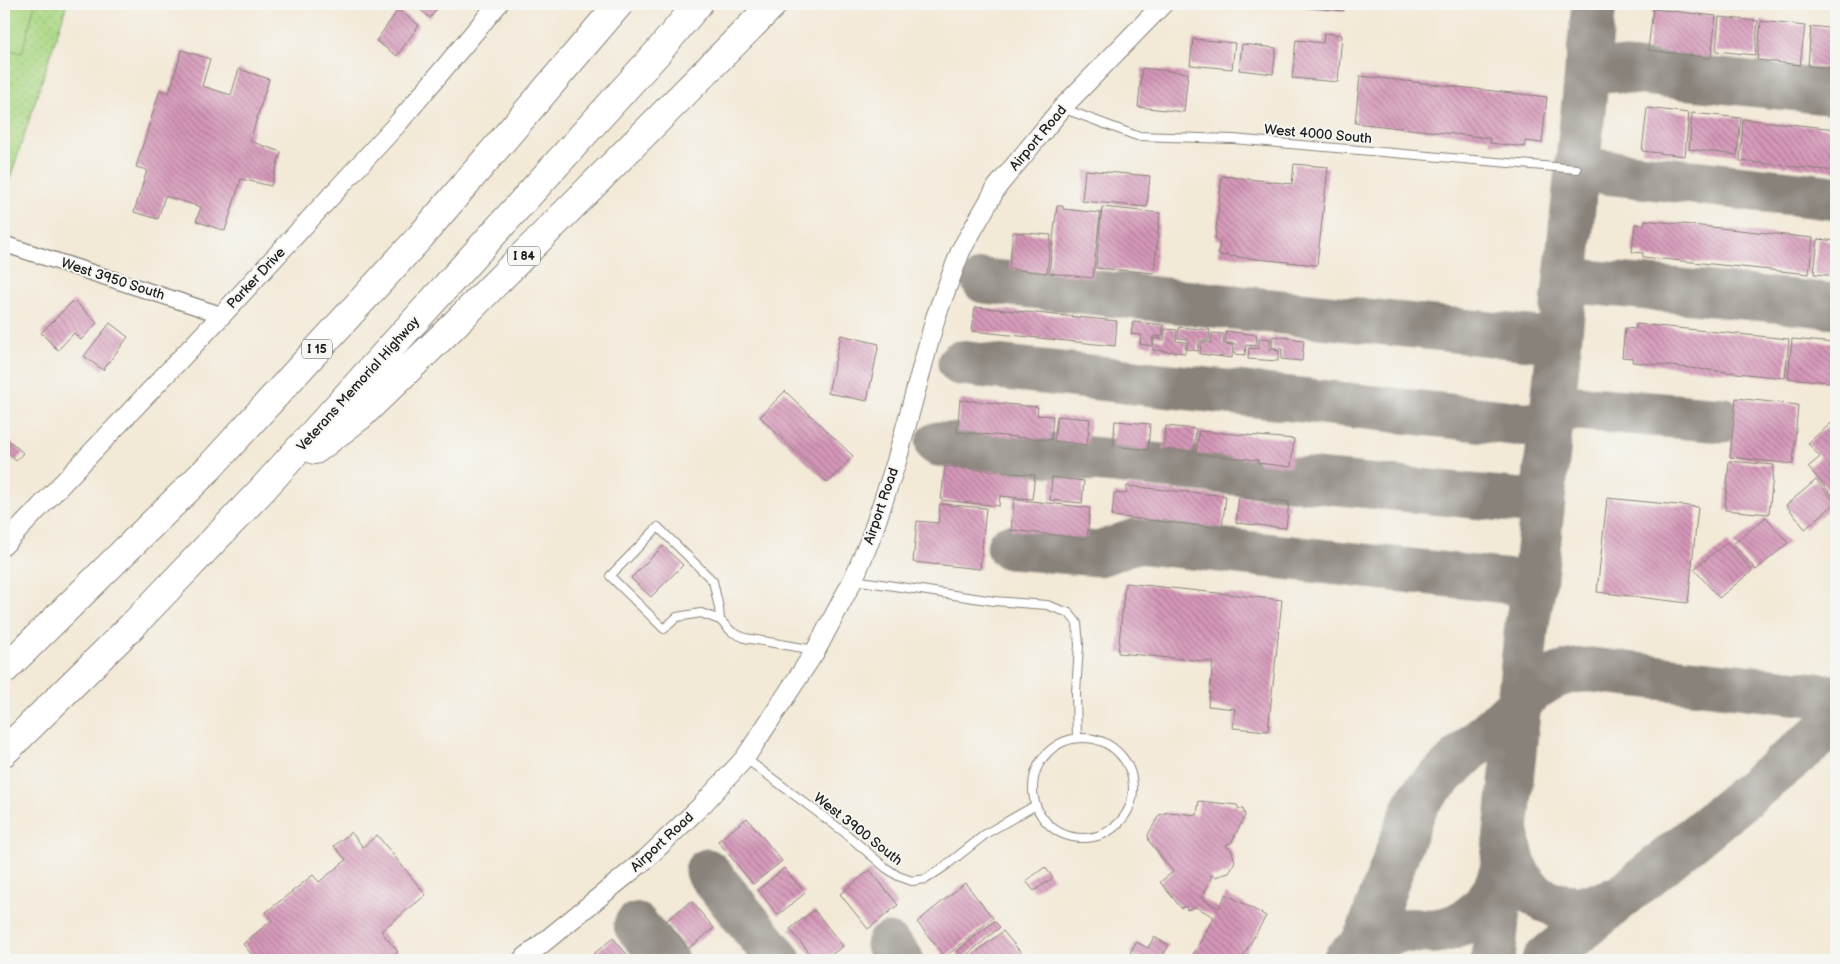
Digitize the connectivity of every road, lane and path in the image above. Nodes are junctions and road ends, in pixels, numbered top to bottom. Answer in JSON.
{"nodes":[{"id":1,"x":498,"y":4,"type":"edge"},
{"id":2,"x":619,"y":4,"type":"edge"},
{"id":3,"x":698,"y":4,"type":"edge"},
{"id":4,"x":773,"y":4,"type":"edge"},
{"id":5,"x":1163,"y":4,"type":"edge"},
{"id":6,"x":1062,"y":108,"type":"junction"},
{"id":7,"x":1577,"y":169,"type":"dead end"},
{"id":8,"x":4,"y":244,"type":"edge"},
{"id":9,"x":222,"y":315,"type":"junction"},
{"id":10,"x":260,"y":492,"type":"junction"},
{"id":11,"x":4,"y":545,"type":"edge"},
{"id":12,"x":853,"y":580,"type":"junction"},
{"id":13,"x":720,"y":620,"type":"junction"},
{"id":14,"x":816,"y":650,"type":"junction"},
{"id":15,"x":4,"y":670,"type":"edge"},
{"id":16,"x":1077,"y":738,"type":"junction"},
{"id":17,"x":4,"y":752,"type":"edge"},
{"id":18,"x":745,"y":758,"type":"junction"},
{"id":19,"x":1036,"y":805,"type":"junction"},
{"id":20,"x":522,"y":960,"type":"edge"}],
"edges":[{"from":1,"to":9,"type":"street","name":"Parker Drive"},
{"from":2,"to":15,"type":"highway","number":"I 15"},
{"from":3,"to":10,"type":"highway","name":"Veterans Memorial Highway"},
{"from":4,"to":10,"type":"highway","number":"I 84"},
{"from":5,"to":6,"type":"street","name":"Airport Road"},
{"from":6,"to":7,"type":"lane","name":"West 4000 South"},
{"from":6,"to":12,"type":"street","name":"Airport Road"},
{"from":8,"to":9,"type":"street","name":"West 3950 South"},
{"from":9,"to":11,"type":"street","name":"Parker Drive"},
{"from":10,"to":17,"type":"highway","name":"Veterans Memorial Highway"},
{"from":12,"to":14,"type":"street","name":"Airport Road"},
{"from":12,"to":16,"type":"lane"},
{"from":13,"to":13,"type":"lane"},
{"from":13,"to":14,"type":"lane"},
{"from":14,"to":18,"type":"street","name":"Airport Road"},
{"from":16,"to":19,"type":"lane"},
{"from":16,"to":19,"type":"lane"},
{"from":18,"to":19,"type":"lane","name":"West 3900 South"},
{"from":18,"to":20,"type":"street","name":"Airport Road"}]}
